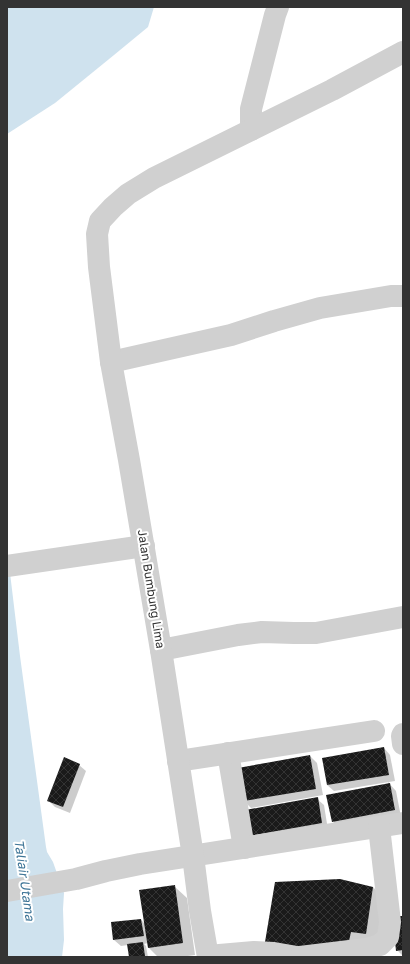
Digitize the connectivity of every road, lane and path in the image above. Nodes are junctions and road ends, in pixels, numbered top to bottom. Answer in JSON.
{"nodes":[{"id":1,"x":278,"y":7,"type":"edge"},
{"id":2,"x":403,"y":52,"type":"edge"},
{"id":3,"x":251,"y":130,"type":"junction"},
{"id":4,"x":403,"y":296,"type":"edge"},
{"id":5,"x":111,"y":362,"type":"junction"},
{"id":6,"x":144,"y":546,"type":"junction"},
{"id":7,"x":12,"y":566,"type":"edge"},
{"id":8,"x":403,"y":617,"type":"edge"},
{"id":9,"x":161,"y":650,"type":"junction"},
{"id":10,"x":374,"y":731,"type":"dead end"},
{"id":11,"x":403,"y":734,"type":"edge"},
{"id":12,"x":403,"y":744,"type":"edge"},
{"id":13,"x":228,"y":753,"type":"junction"},
{"id":14,"x":178,"y":761,"type":"junction"},
{"id":15,"x":403,"y":823,"type":"edge"},
{"id":16,"x":379,"y":827,"type":"junction"},
{"id":17,"x":244,"y":848,"type":"junction"},
{"id":18,"x":193,"y":856,"type":"junction"},
{"id":19,"x":7,"y":891,"type":"edge"},
{"id":20,"x":208,"y":957,"type":"edge"},
{"id":21,"x":298,"y":957,"type":"edge"}],
"edges":[{"from":1,"to":3,"type":"street"},
{"from":2,"to":3,"type":"street"},
{"from":3,"to":5,"type":"street","name":"Jalan Bumbung Lima"},
{"from":4,"to":5,"type":"street"},
{"from":5,"to":6,"type":"street","name":"Jalan Bumbung Lima"},
{"from":6,"to":7,"type":"street"},
{"from":6,"to":9,"type":"street","name":"Jalan Bumbung Lima"},
{"from":8,"to":9,"type":"street"},
{"from":9,"to":14,"type":"street","name":"Jalan Bumbung Lima"},
{"from":10,"to":13,"type":"street"},
{"from":11,"to":12,"type":"street"},
{"from":13,"to":14,"type":"street"},
{"from":13,"to":17,"type":"street"},
{"from":14,"to":18,"type":"street","name":"Jalan Bumbung Lima"},
{"from":15,"to":16,"type":"street"},
{"from":16,"to":17,"type":"street"},
{"from":16,"to":21,"type":"street"},
{"from":17,"to":18,"type":"street"},
{"from":18,"to":19,"type":"street"},
{"from":18,"to":20,"type":"street","name":"Jalan Bumbung Lima"},
{"from":20,"to":21,"type":"street"}]}
